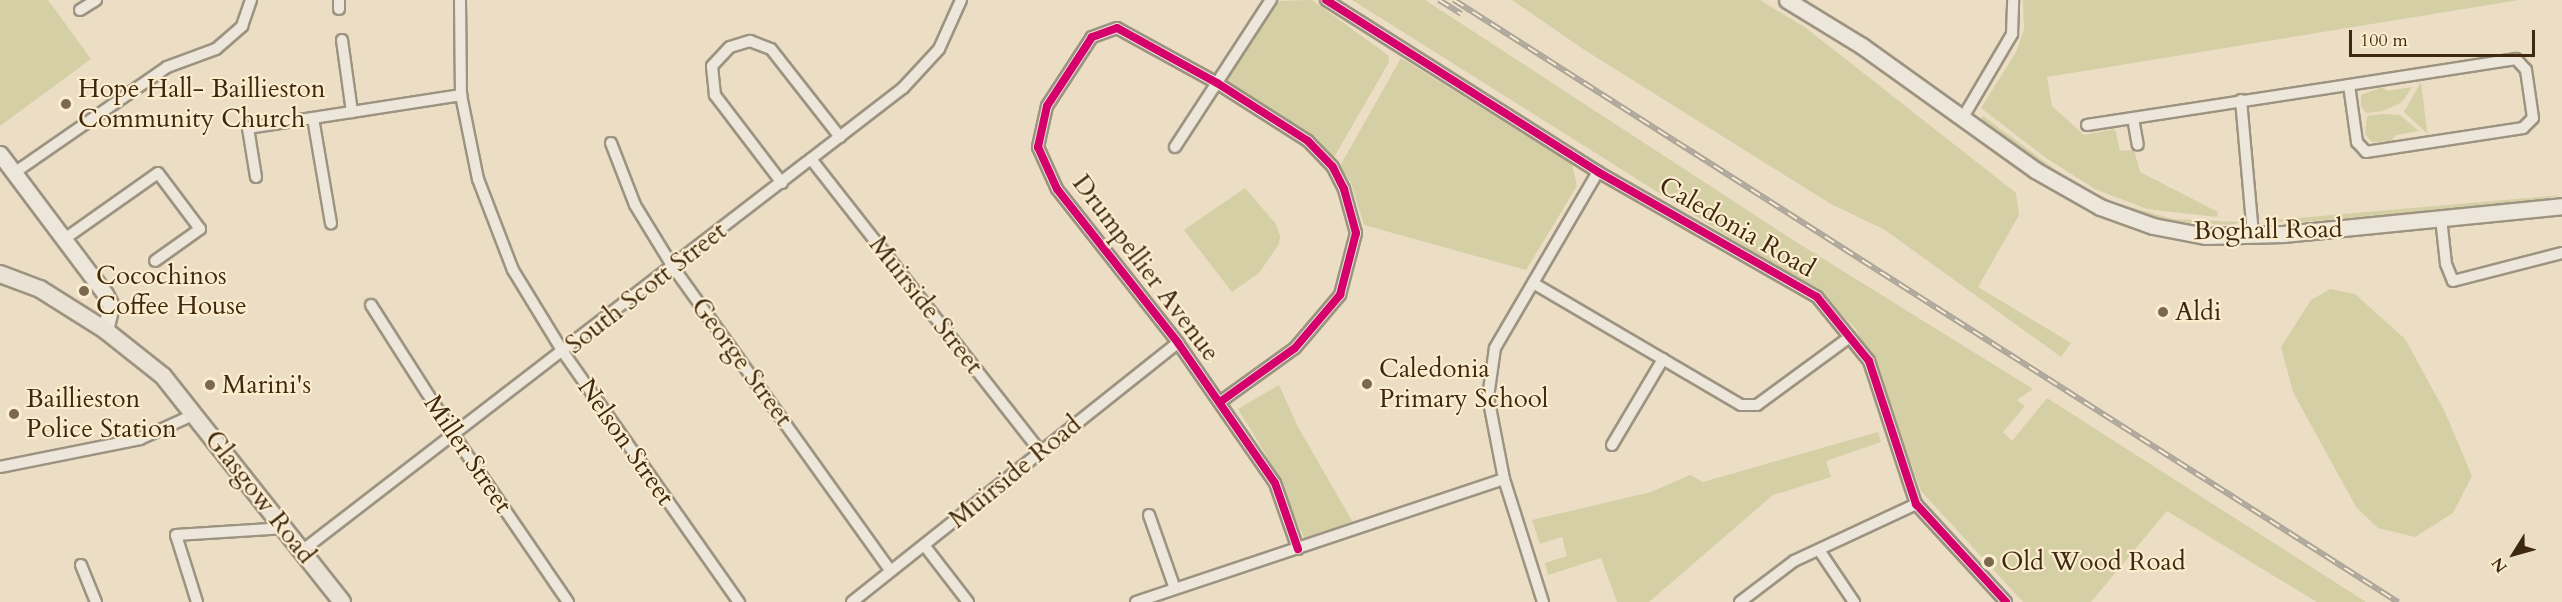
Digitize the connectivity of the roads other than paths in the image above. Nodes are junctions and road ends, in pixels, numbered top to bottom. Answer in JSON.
{"nodes":[{"id":1,"x":96,"y":0,"type":"edge"},
{"id":2,"x":250,"y":0,"type":"edge"},
{"id":3,"x":460,"y":0,"type":"edge"},
{"id":4,"x":961,"y":0,"type":"edge"},
{"id":5,"x":1270,"y":0,"type":"edge"},
{"id":6,"x":1326,"y":0,"type":"edge"},
{"id":7,"x":1787,"y":0,"type":"edge"},
{"id":8,"x":2013,"y":0,"type":"edge"},
{"id":9,"x":80,"y":10,"type":"dead end"},
{"id":10,"x":342,"y":39,"type":"dead end"},
{"id":11,"x":1217,"y":83,"type":"junction"},
{"id":12,"x":2349,"y":85,"type":"junction"},
{"id":13,"x":461,"y":95,"type":"junction"},
{"id":14,"x":2241,"y":100,"type":"junction"},
{"id":15,"x":352,"y":112,"type":"junction"},
{"id":16,"x":313,"y":118,"type":"junction"},
{"id":17,"x":2133,"y":118,"type":"junction"},
{"id":18,"x":1962,"y":119,"type":"junction"},
{"id":19,"x":2087,"y":125,"type":"dead end"},
{"id":20,"x":840,"y":137,"type":"junction"},
{"id":21,"x":611,"y":143,"type":"dead end"},
{"id":22,"x":2138,"y":145,"type":"dead end"},
{"id":23,"x":1175,"y":147,"type":"dead end"},
{"id":24,"x":0,"y":154,"type":"edge"},
{"id":25,"x":811,"y":159,"type":"junction"},
{"id":26,"x":14,"y":172,"type":"junction"},
{"id":27,"x":1598,"y":172,"type":"junction"},
{"id":28,"x":256,"y":177,"type":"dead end"},
{"id":29,"x":782,"y":183,"type":"junction"},
{"id":30,"x":2562,"y":206,"type":"edge"},
{"id":31,"x":2441,"y":218,"type":"junction"},
{"id":32,"x":331,"y":223,"type":"dead end"},
{"id":33,"x":2253,"y":235,"type":"junction"},
{"id":34,"x":63,"y":240,"type":"junction"},
{"id":35,"x":2562,"y":253,"type":"edge"},
{"id":36,"x":155,"y":261,"type":"dead end"},
{"id":37,"x":673,"y":267,"type":"junction"},
{"id":38,"x":0,"y":274,"type":"edge"},
{"id":39,"x":1533,"y":283,"type":"junction"},
{"id":40,"x":371,"y":305,"type":"dead end"},
{"id":41,"x":105,"y":330,"type":"junction"},
{"id":42,"x":1850,"y":337,"type":"junction"},
{"id":43,"x":1178,"y":343,"type":"junction"},
{"id":44,"x":563,"y":352,"type":"junction"},
{"id":45,"x":1663,"y":359,"type":"junction"},
{"id":46,"x":1220,"y":402,"type":"junction"},
{"id":47,"x":195,"y":414,"type":"junction"},
{"id":48,"x":455,"y":437,"type":"junction"},
{"id":49,"x":1612,"y":445,"type":"dead end"},
{"id":50,"x":1041,"y":452,"type":"junction"},
{"id":51,"x":0,"y":467,"type":"edge"},
{"id":52,"x":1504,"y":479,"type":"junction"},
{"id":53,"x":1916,"y":504,"type":"junction"},
{"id":54,"x":1149,"y":515,"type":"dead end"},
{"id":55,"x":286,"y":528,"type":"junction"},
{"id":56,"x":924,"y":545,"type":"junction"},
{"id":57,"x":1298,"y":549,"type":"junction"},
{"id":58,"x":303,"y":550,"type":"junction"},
{"id":59,"x":1819,"y":550,"type":"junction"},
{"id":60,"x":81,"y":565,"type":"dead end"},
{"id":61,"x":891,"y":571,"type":"junction"},
{"id":62,"x":1174,"y":589,"type":"junction"},
{"id":63,"x":1541,"y":599,"type":"edge"},
{"id":64,"x":96,"y":602,"type":"edge"},
{"id":65,"x":197,"y":602,"type":"edge"},
{"id":66,"x":342,"y":602,"type":"edge"},
{"id":67,"x":568,"y":602,"type":"edge"},
{"id":68,"x":739,"y":602,"type":"edge"},
{"id":69,"x":852,"y":602,"type":"edge"},
{"id":70,"x":968,"y":602,"type":"edge"},
{"id":71,"x":1136,"y":602,"type":"edge"},
{"id":72,"x":1740,"y":602,"type":"edge"},
{"id":73,"x":1854,"y":602,"type":"edge"},
{"id":74,"x":2006,"y":602,"type":"edge"}],
"edges":[{"from":1,"to":9,"type":"street"},
{"from":2,"to":26,"type":"street"},
{"from":3,"to":13,"type":"street","name":"Nelson Street"},
{"from":4,"to":20,"type":"street","name":"South Scott Street"},
{"from":5,"to":11,"type":"street"},
{"from":6,"to":27,"type":"street","name":"Caledonia Road"},
{"from":7,"to":18,"type":"street","name":"Boghall Road"},
{"from":8,"to":18,"type":"street"},
{"from":10,"to":15,"type":"street"},
{"from":11,"to":23,"type":"street"},
{"from":11,"to":43,"type":"street","name":"Drumpellier Avenue"},
{"from":11,"to":46,"type":"street","name":"Drumpellier Avenue"},
{"from":12,"to":12,"type":"street"},
{"from":12,"to":14,"type":"street"},
{"from":13,"to":15,"type":"street"},
{"from":13,"to":44,"type":"street","name":"Nelson Street"},
{"from":14,"to":17,"type":"street"},
{"from":14,"to":33,"type":"street"},
{"from":15,"to":16,"type":"street"},
{"from":16,"to":28,"type":"street"},
{"from":16,"to":32,"type":"street"},
{"from":17,"to":19,"type":"street"},
{"from":17,"to":22,"type":"street"},
{"from":18,"to":33,"type":"street","name":"Boghall Road"},
{"from":20,"to":25,"type":"street","name":"South Scott Street"},
{"from":20,"to":29,"type":"street"},
{"from":21,"to":37,"type":"street","name":"George Street"},
{"from":24,"to":26,"type":"street"},
{"from":25,"to":29,"type":"street","name":"South Scott Street"},
{"from":25,"to":50,"type":"street","name":"Muirside Street"},
{"from":26,"to":34,"type":"street"},
{"from":27,"to":39,"type":"street"},
{"from":27,"to":42,"type":"street","name":"Caledonia Road"},
{"from":29,"to":37,"type":"street","name":"South Scott Street"},
{"from":30,"to":31,"type":"street","name":"Boghall Road"},
{"from":31,"to":33,"type":"street","name":"Boghall Road"},
{"from":31,"to":35,"type":"street"},
{"from":34,"to":36,"type":"street"},
{"from":34,"to":41,"type":"street"},
{"from":37,"to":44,"type":"street","name":"South Scott Street"},
{"from":37,"to":61,"type":"street","name":"George Street"},
{"from":38,"to":41,"type":"main road","name":"Glasgow Road"},
{"from":39,"to":45,"type":"street"},
{"from":39,"to":52,"type":"street"},
{"from":40,"to":48,"type":"street","name":"Miller Street"},
{"from":41,"to":47,"type":"main road","name":"Glasgow Road"},
{"from":42,"to":45,"type":"street"},
{"from":42,"to":53,"type":"street","name":"Caledonia Road"},
{"from":43,"to":46,"type":"street","name":"Drumpellier Avenue"},
{"from":43,"to":50,"type":"street","name":"Muirside Road"},
{"from":44,"to":48,"type":"street","name":"South Scott Street"},
{"from":44,"to":68,"type":"street","name":"Nelson Street"},
{"from":45,"to":49,"type":"street"},
{"from":46,"to":57,"type":"street","name":"Drumpellier Avenue"},
{"from":47,"to":51,"type":"street"},
{"from":47,"to":55,"type":"main road","name":"Glasgow Road"},
{"from":48,"to":58,"type":"street","name":"South Scott Street"},
{"from":48,"to":67,"type":"street","name":"Miller Street"},
{"from":50,"to":56,"type":"street","name":"Muirside Road"},
{"from":52,"to":57,"type":"street"},
{"from":52,"to":63,"type":"street"},
{"from":53,"to":59,"type":"street"},
{"from":53,"to":74,"type":"street","name":"Caledonia Road"},
{"from":54,"to":62,"type":"street"},
{"from":55,"to":58,"type":"main road","name":"Glasgow Road"},
{"from":55,"to":65,"type":"street"},
{"from":56,"to":61,"type":"street","name":"Muirside Road"},
{"from":56,"to":70,"type":"street"},
{"from":57,"to":62,"type":"street"},
{"from":58,"to":66,"type":"main road","name":"Glasgow Road"},
{"from":59,"to":72,"type":"street"},
{"from":59,"to":73,"type":"street"},
{"from":60,"to":64,"type":"street"},
{"from":61,"to":69,"type":"street","name":"Muirside Road"},
{"from":62,"to":71,"type":"street"}]}
